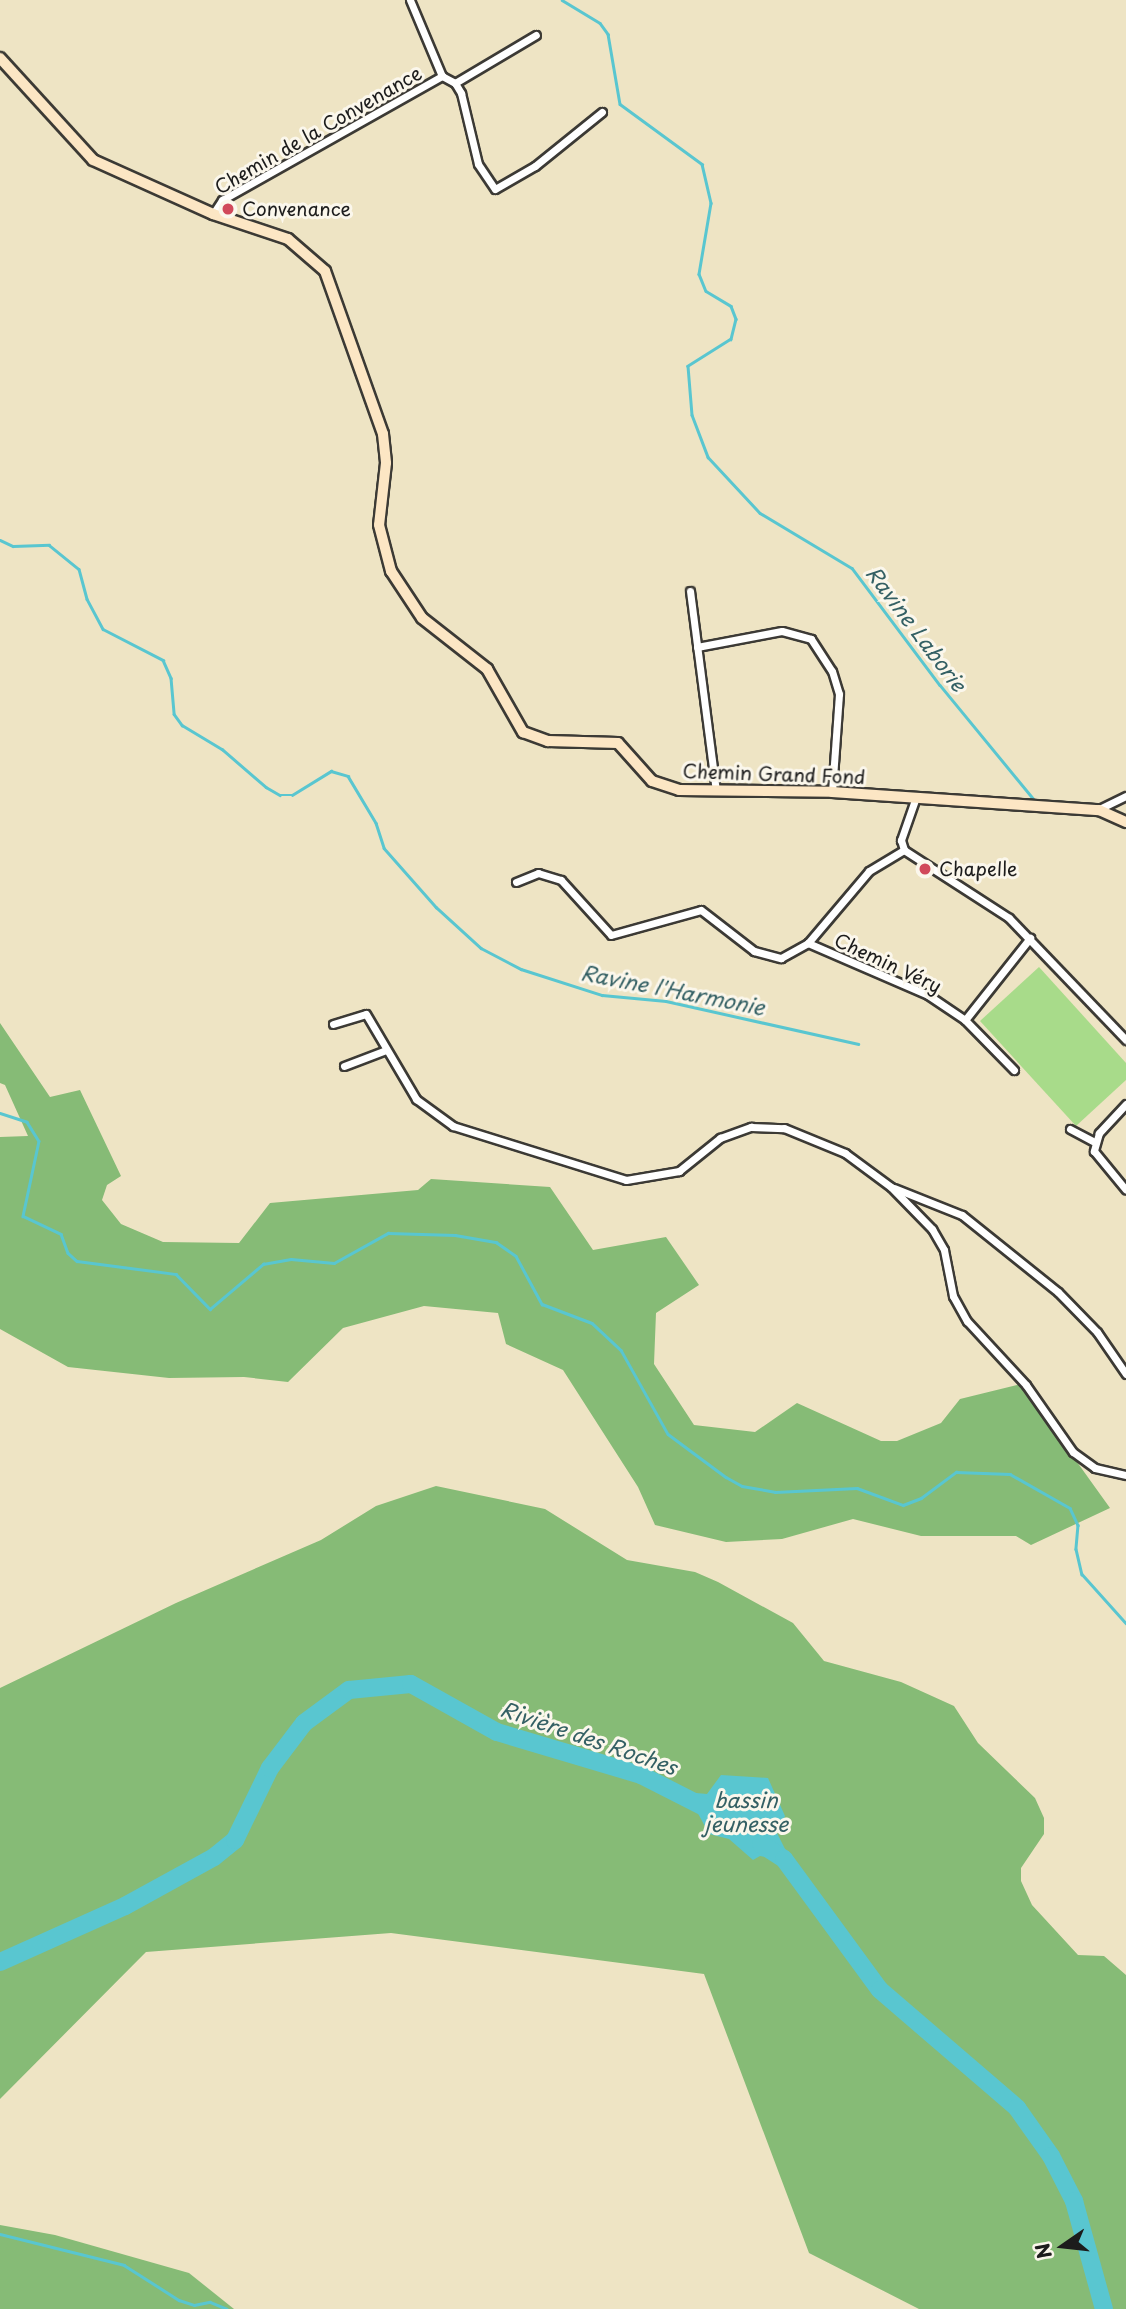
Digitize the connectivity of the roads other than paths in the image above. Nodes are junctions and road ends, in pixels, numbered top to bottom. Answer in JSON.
{"nodes":[{"id":1,"x":410,"y":0,"type":"edge"},
{"id":2,"x":536,"y":35,"type":"dead end"},
{"id":3,"x":0,"y":58,"type":"edge"},
{"id":4,"x":442,"y":76,"type":"junction"},
{"id":5,"x":455,"y":83,"type":"junction"},
{"id":6,"x":602,"y":112,"type":"dead end"},
{"id":7,"x":213,"y":214,"type":"junction"},
{"id":8,"x":690,"y":591,"type":"dead end"},
{"id":9,"x":697,"y":647,"type":"junction"},
{"id":10,"x":716,"y":790,"type":"junction"},
{"id":11,"x":831,"y":792,"type":"junction"},
{"id":12,"x":1126,"y":796,"type":"edge"},
{"id":13,"x":916,"y":797,"type":"junction"},
{"id":14,"x":1099,"y":810,"type":"junction"},
{"id":15,"x":1126,"y":822,"type":"edge"},
{"id":16,"x":904,"y":850,"type":"junction"},
{"id":17,"x":516,"y":882,"type":"dead end"},
{"id":18,"x":1030,"y":938,"type":"junction"},
{"id":19,"x":808,"y":943,"type":"junction"},
{"id":20,"x":965,"y":1020,"type":"junction"},
{"id":21,"x":333,"y":1024,"type":"dead end"},
{"id":22,"x":1126,"y":1040,"type":"edge"},
{"id":23,"x":386,"y":1050,"type":"junction"},
{"id":24,"x":344,"y":1066,"type":"dead end"},
{"id":25,"x":1014,"y":1070,"type":"dead end"},
{"id":26,"x":1126,"y":1104,"type":"edge"},
{"id":27,"x":1070,"y":1129,"type":"dead end"},
{"id":28,"x":1094,"y":1142,"type":"junction"},
{"id":29,"x":891,"y":1187,"type":"junction"},
{"id":30,"x":1126,"y":1190,"type":"edge"},
{"id":31,"x":1126,"y":1374,"type":"edge"},
{"id":32,"x":1126,"y":1475,"type":"edge"}],
"edges":[{"from":1,"to":4,"type":"street","name":"Chemin de la Convenance"},
{"from":2,"to":5,"type":"street"},
{"from":3,"to":7,"type":"street","name":"Chemin Grand Fond"},
{"from":4,"to":5,"type":"street","name":"Chemin de la Convenance"},
{"from":4,"to":7,"type":"street","name":"Chemin de la Convenance"},
{"from":5,"to":6,"type":"street"},
{"from":7,"to":10,"type":"street","name":"Chemin Grand Fond"},
{"from":8,"to":9,"type":"street"},
{"from":9,"to":10,"type":"street"},
{"from":9,"to":11,"type":"street"},
{"from":10,"to":11,"type":"street","name":"Chemin Grand Fond"},
{"from":11,"to":13,"type":"street","name":"Chemin Grand Fond"},
{"from":12,"to":14,"type":"street"},
{"from":13,"to":14,"type":"street","name":"Chemin Grand Fond"},
{"from":13,"to":16,"type":"street"},
{"from":14,"to":15,"type":"street","name":"Chemin Grand Fond"},
{"from":16,"to":18,"type":"street"},
{"from":16,"to":19,"type":"street"},
{"from":17,"to":19,"type":"street"},
{"from":18,"to":20,"type":"street"},
{"from":18,"to":22,"type":"street"},
{"from":19,"to":20,"type":"street","name":"Chemin Véry"},
{"from":20,"to":25,"type":"street","name":"Chemin Véry"},
{"from":21,"to":23,"type":"street"},
{"from":23,"to":24,"type":"street"},
{"from":23,"to":29,"type":"street"},
{"from":26,"to":28,"type":"street"},
{"from":27,"to":28,"type":"street"},
{"from":28,"to":30,"type":"street"},
{"from":29,"to":31,"type":"street"},
{"from":29,"to":32,"type":"street"}]}
